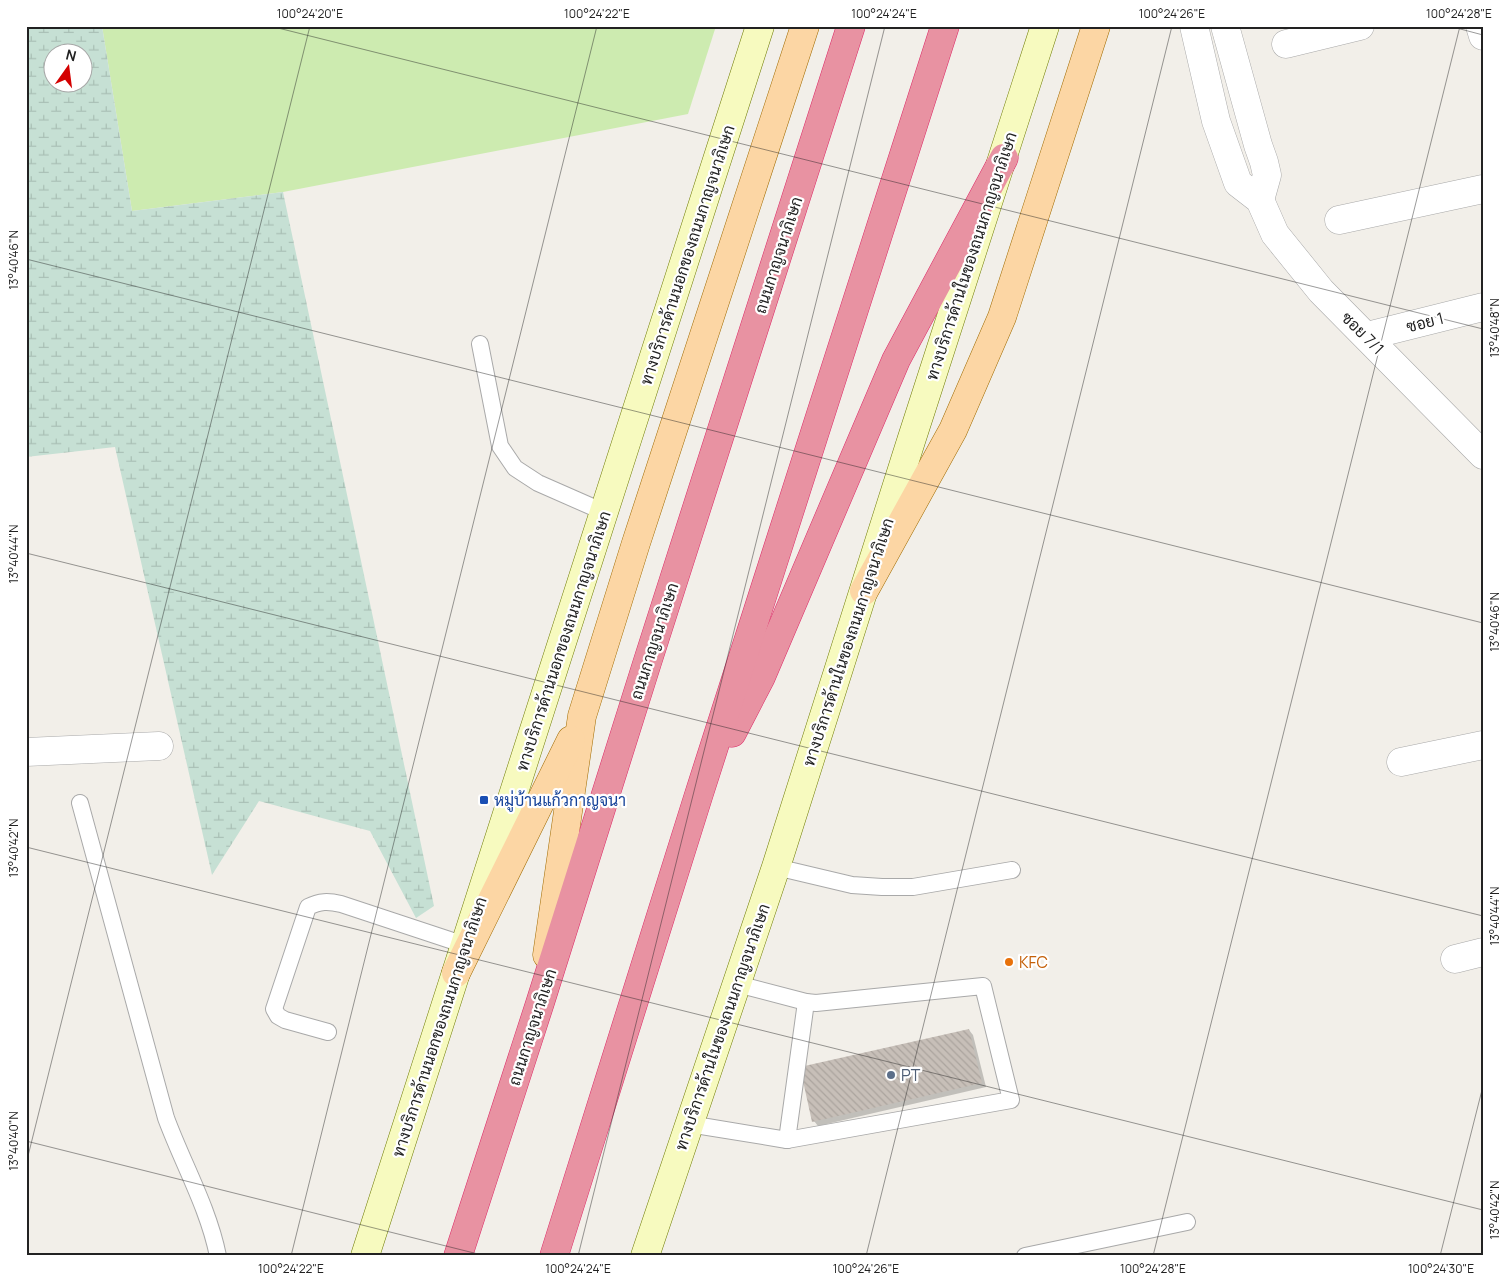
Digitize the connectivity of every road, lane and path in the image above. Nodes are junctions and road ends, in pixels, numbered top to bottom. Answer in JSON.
{"nodes":[{"id":1,"x":760,"y":26,"type":"edge"},
{"id":2,"x":805,"y":26,"type":"edge"},
{"id":3,"x":852,"y":26,"type":"edge"},
{"id":4,"x":945,"y":26,"type":"edge"},
{"id":5,"x":1045,"y":26,"type":"edge"},
{"id":6,"x":1096,"y":26,"type":"edge"},
{"id":7,"x":1194,"y":26,"type":"edge"},
{"id":8,"x":1225,"y":26,"type":"edge"},
{"id":9,"x":1360,"y":26,"type":"edge"},
{"id":10,"x":1480,"y":26,"type":"edge"},
{"id":11,"x":1483,"y":36,"type":"edge"},
{"id":12,"x":1286,"y":44,"type":"dead end"},
{"id":13,"x":1004,"y":158,"type":"junction"},
{"id":14,"x":1483,"y":189,"type":"edge"},
{"id":15,"x":1260,"y":200,"type":"junction"},
{"id":16,"x":1339,"y":220,"type":"dead end"},
{"id":17,"x":1483,"y":307,"type":"edge"},
{"id":18,"x":1367,"y":336,"type":"junction"},
{"id":19,"x":480,"y":344,"type":"dead end"},
{"id":20,"x":1483,"y":455,"type":"edge"},
{"id":21,"x":604,"y":512,"type":"junction"},
{"id":22,"x":864,"y":591,"type":"junction"},
{"id":23,"x":582,"y":716,"type":"junction"},
{"id":24,"x":1483,"y":745,"type":"edge"},
{"id":25,"x":159,"y":746,"type":"dead end"},
{"id":26,"x":26,"y":752,"type":"edge"},
{"id":27,"x":1401,"y":762,"type":"dead end"},
{"id":28,"x":698,"y":794,"type":"junction"},
{"id":29,"x":80,"y":803,"type":"dead end"},
{"id":30,"x":776,"y":867,"type":"junction"},
{"id":31,"x":1012,"y":870,"type":"dead end"},
{"id":32,"x":465,"y":945,"type":"junction"},
{"id":33,"x":1483,"y":952,"type":"edge"},
{"id":34,"x":1455,"y":959,"type":"dead end"},
{"id":35,"x":456,"y":973,"type":"junction"},
{"id":36,"x":736,"y":984,"type":"junction"},
{"id":37,"x":806,"y":1002,"type":"junction"},
{"id":38,"x":540,"y":1003,"type":"junction"},
{"id":39,"x":328,"y":1032,"type":"dead end"},
{"id":40,"x":689,"y":1124,"type":"junction"},
{"id":41,"x":787,"y":1140,"type":"junction"},
{"id":42,"x":1187,"y":1222,"type":"dead end"},
{"id":43,"x":218,"y":1256,"type":"edge"},
{"id":44,"x":365,"y":1256,"type":"edge"},
{"id":45,"x":458,"y":1256,"type":"edge"},
{"id":46,"x":554,"y":1256,"type":"edge"},
{"id":47,"x":645,"y":1256,"type":"edge"},
{"id":48,"x":1026,"y":1256,"type":"edge"}],
"edges":[{"from":1,"to":21,"type":"main road","name":"ทางบริการด้านนอกของถนนกาญจนาภิเษก"},
{"from":2,"to":23,"type":"main road"},
{"from":3,"to":38,"type":"highway","name":"ถนนกาญจนาภิเษก"},
{"from":4,"to":28,"type":"highway"},
{"from":5,"to":13,"type":"main road","name":"ทางบริการด้านในของถนนกาญจนาภิเษก"},
{"from":6,"to":22,"type":"main road"},
{"from":7,"to":15,"type":"street"},
{"from":8,"to":15,"type":"street"},
{"from":9,"to":12,"type":"street"},
{"from":10,"to":11,"type":"street"},
{"from":13,"to":22,"type":"main road","name":"ทางบริการด้านในของถนนกาญจนาภิเษก"},
{"from":13,"to":28,"type":"highway"},
{"from":14,"to":16,"type":"street"},
{"from":15,"to":18,"type":"street","name":"ซอย 7/1"},
{"from":17,"to":18,"type":"street","name":"ซอย 1"},
{"from":18,"to":20,"type":"street","name":"ซอย 7/1"},
{"from":19,"to":21,"type":"lane"},
{"from":21,"to":32,"type":"main road","name":"ทางบริการด้านนอกของถนนกาญจนาภิเษก"},
{"from":22,"to":30,"type":"main road","name":"ทางบริการด้านในของถนนกาญจนาภิเษก"},
{"from":23,"to":35,"type":"main road"},
{"from":23,"to":38,"type":"main road"},
{"from":24,"to":27,"type":"street"},
{"from":25,"to":26,"type":"street"},
{"from":28,"to":46,"type":"highway"},
{"from":29,"to":43,"type":"lane"},
{"from":30,"to":31,"type":"lane"},
{"from":30,"to":36,"type":"main road","name":"ทางบริการด้านในของถนนกาญจนาภิเษก"},
{"from":32,"to":35,"type":"main road","name":"ทางบริการด้านนอกของถนนกาญจนาภิเษก"},
{"from":32,"to":39,"type":"lane"},
{"from":33,"to":34,"type":"street"},
{"from":35,"to":44,"type":"main road","name":"ทางบริการด้านนอกของถนนกาญจนาภิเษก"},
{"from":36,"to":37,"type":"lane"},
{"from":36,"to":40,"type":"main road","name":"ทางบริการด้านในของถนนกาญจนาภิเษก"},
{"from":37,"to":41,"type":"lane"},
{"from":37,"to":41,"type":"lane"},
{"from":38,"to":45,"type":"highway","name":"ถนนกาญจนาภิเษก"},
{"from":40,"to":41,"type":"lane"},
{"from":40,"to":47,"type":"main road","name":"ทางบริการด้านในของถนนกาญจนาภิเษก"},
{"from":42,"to":48,"type":"lane"}]}
